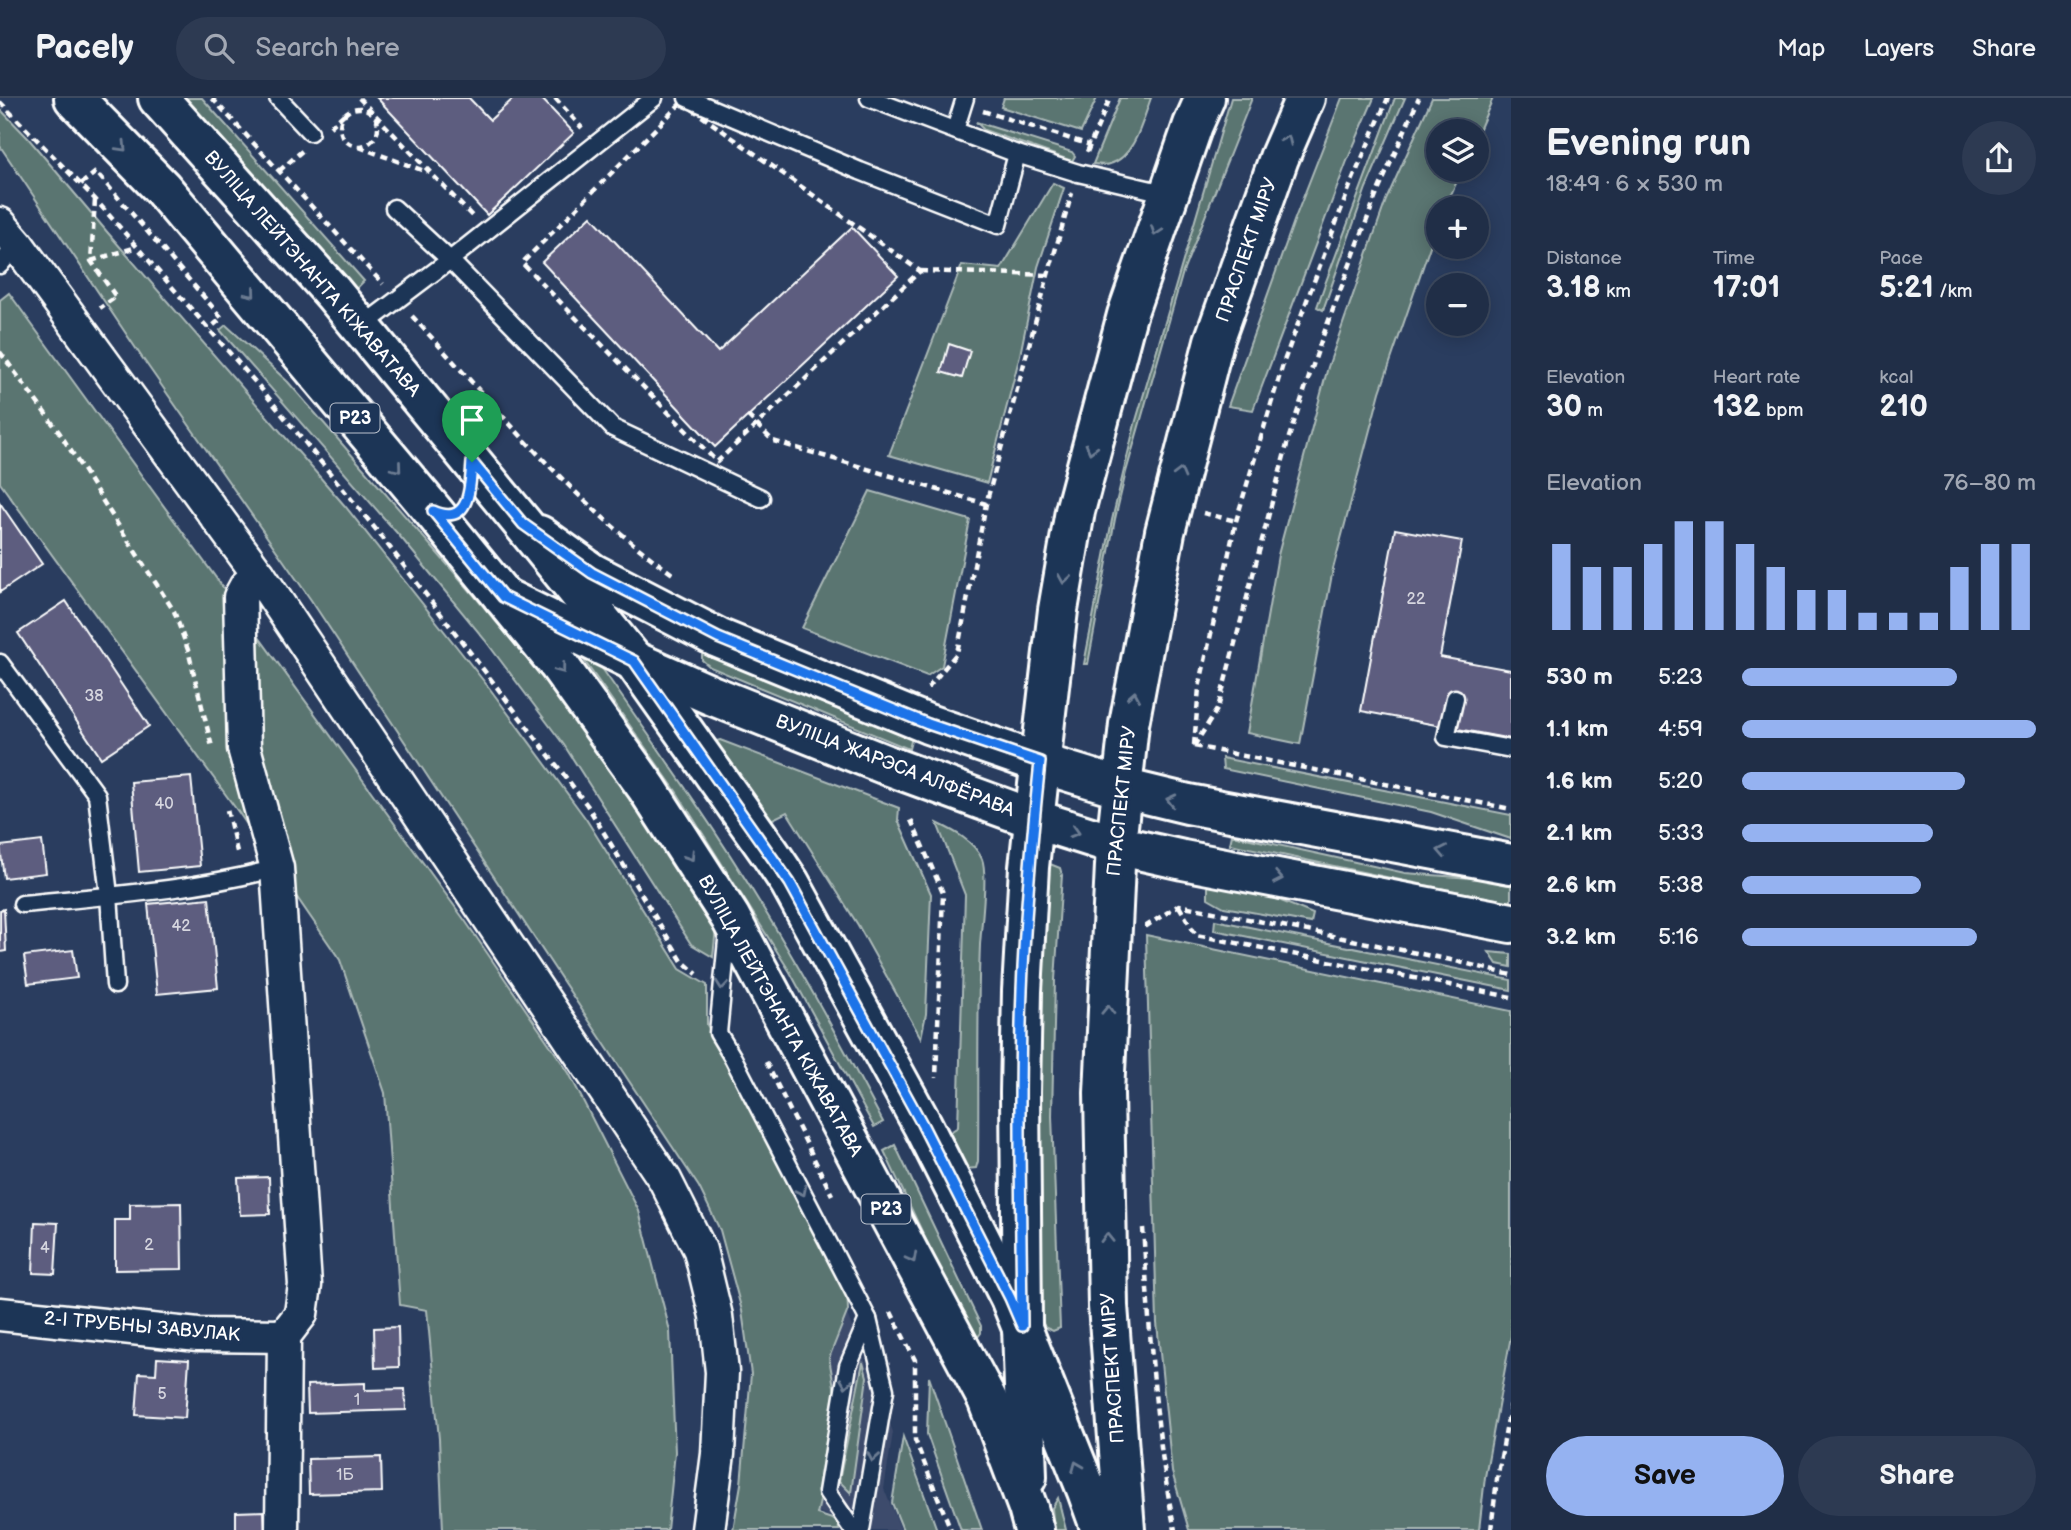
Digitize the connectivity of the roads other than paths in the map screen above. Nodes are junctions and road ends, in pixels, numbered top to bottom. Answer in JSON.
{"nodes":[{"id":1,"x":74,"y":98,"type":"edge"},
{"id":2,"x":158,"y":98,"type":"edge"},
{"id":3,"x":278,"y":98,"type":"edge"},
{"id":4,"x":654,"y":98,"type":"edge"},
{"id":5,"x":687,"y":98,"type":"edge"},
{"id":6,"x":869,"y":98,"type":"edge"},
{"id":7,"x":1205,"y":98,"type":"edge"},
{"id":8,"x":1305,"y":98,"type":"edge"},
{"id":9,"x":964,"y":101,"type":"edge"},
{"id":10,"x":955,"y":131,"type":"junction"},
{"id":11,"x":310,"y":132,"type":"dead end"},
{"id":12,"x":1017,"y":154,"type":"junction"},
{"id":13,"x":1169,"y":194,"type":"junction"},
{"id":14,"x":394,"y":208,"type":"dead end"},
{"id":15,"x":6,"y":244,"type":"edge"},
{"id":16,"x":450,"y":261,"type":"junction"},
{"id":17,"x":361,"y":327,"type":"junction"},
{"id":18,"x":472,"y":462,"type":"junction"},
{"id":19,"x":761,"y":498,"type":"dead end"},
{"id":20,"x":433,"y":511,"type":"junction"},
{"id":21,"x":523,"y":524,"type":"junction"},
{"id":22,"x":259,"y":575,"type":"junction"},
{"id":23,"x":503,"y":597,"type":"junction"},
{"id":24,"x":634,"y":661,"type":"junction"},
{"id":25,"x":0,"y":663,"type":"edge"},
{"id":26,"x":1455,"y":698,"type":"dead end"},
{"id":27,"x":1511,"y":749,"type":"edge"},
{"id":28,"x":1040,"y":762,"type":"junction"},
{"id":29,"x":1122,"y":788,"type":"junction"},
{"id":30,"x":1034,"y":819,"type":"junction"},
{"id":31,"x":1116,"y":845,"type":"junction"},
{"id":32,"x":1511,"y":864,"type":"edge"},
{"id":33,"x":277,"y":868,"type":"junction"},
{"id":34,"x":109,"y":895,"type":"junction"},
{"id":35,"x":22,"y":904,"type":"dead end"},
{"id":36,"x":730,"y":917,"type":"junction"},
{"id":37,"x":1511,"y":923,"type":"edge"},
{"id":38,"x":115,"y":985,"type":"dead end"},
{"id":39,"x":0,"y":1314,"type":"edge"},
{"id":40,"x":868,"y":1319,"type":"junction"},
{"id":41,"x":1022,"y":1326,"type":"junction"},
{"id":42,"x":284,"y":1336,"type":"junction"},
{"id":43,"x":1031,"y":1519,"type":"edge"},
{"id":44,"x":282,"y":1530,"type":"edge"},
{"id":45,"x":708,"y":1530,"type":"edge"},
{"id":46,"x":853,"y":1530,"type":"edge"},
{"id":47,"x":861,"y":1530,"type":"edge"},
{"id":48,"x":1101,"y":1530,"type":"edge"},
{"id":49,"x":1125,"y":1530,"type":"edge"}],
"edges":[{"from":1,"to":20,"type":"main road","name":"ВУЛІЦА ЛЕЙТЭНАНТА КІЖАВАТАВА","number":"Р23","one_way":true},
{"from":2,"to":17,"type":"main road","name":"ВУЛІЦА ЛЕЙТЭНАНТА КІЖАВАТАВА"},
{"from":3,"to":11,"type":"lane"},
{"from":4,"to":16,"type":"lane"},
{"from":5,"to":12,"type":"lane"},
{"from":6,"to":10,"type":"lane"},
{"from":7,"to":13,"type":"main road"},
{"from":29,"to":8,"type":"main road","name":"ПРАСПЕКТ МІРУ","one_way":true},
{"from":9,"to":10,"type":"lane"},
{"from":10,"to":12,"type":"lane"},
{"from":12,"to":13,"type":"lane"},
{"from":13,"to":28,"type":"main road","one_way":true},
{"from":14,"to":16,"type":"lane"},
{"from":15,"to":22,"type":"street"},
{"from":16,"to":17,"type":"lane"},
{"from":16,"to":19,"type":"lane"},
{"from":17,"to":18,"type":"main road","name":"ВУЛІЦА ЛЕЙТЭНАНТА КІЖАВАТАВА"},
{"from":18,"to":20,"type":"main road"},
{"from":18,"to":21,"type":"main road","name":"ВУЛІЦА ЛЕЙТЭНАНТА КІЖАВАТАВА"},
{"from":20,"to":23,"type":"main road","name":"ВУЛІЦА ЛЕЙТЭНАНТА КІЖАВАТАВА","number":"Р23"},
{"from":21,"to":24,"type":"main road","name":"ВУЛІЦА ЛЕЙТЭНАНТА КІЖАВАТАВА"},
{"from":21,"to":28,"type":"main road"},
{"from":22,"to":33,"type":"street"},
{"from":22,"to":45,"type":"street"},
{"from":23,"to":24,"type":"main road","name":"ВУЛІЦА ЖАРЭСА АЛФЁРАВА"},
{"from":23,"to":36,"type":"main road","name":"ВУЛІЦА ЛЕЙТЭНАНТА КІЖАВАТАВА","number":"Р23","one_way":true},
{"from":24,"to":30,"type":"main road","name":"ВУЛІЦА ЖАРЭСА АЛФЁРАВА"},
{"from":24,"to":41,"type":"main road","name":"ВУЛІЦА ЛЕЙТЭНАНТА КІЖАВАТАВА"},
{"from":25,"to":34,"type":"lane"},
{"from":26,"to":27,"type":"lane"},
{"from":28,"to":29,"type":"main road"},
{"from":28,"to":30,"type":"main road"},
{"from":29,"to":31,"type":"main road","name":"ПРАСПЕКТ МІРУ"},
{"from":32,"to":29,"type":"main road","one_way":true},
{"from":30,"to":31,"type":"main road","name":"ВУЛІЦА ЖАРЭСА АЛФЁРАВА","one_way":true},
{"from":30,"to":41,"type":"main road"},
{"from":31,"to":37,"type":"main road","name":"ВУЛІЦА ЖАРЭСА АЛФЁРАВА","one_way":true},
{"from":49,"to":31,"type":"main road","name":"ПРАСПЕКТ МІРУ","one_way":true},
{"from":33,"to":34,"type":"lane"},
{"from":33,"to":42,"type":"street"},
{"from":34,"to":35,"type":"lane"},
{"from":34,"to":38,"type":"lane"},
{"from":36,"to":40,"type":"lane","one_way":true},
{"from":36,"to":43,"type":"main road","name":"ВУЛІЦА ЛЕЙТЭНАНТА КІЖАВАТАВА","number":"Р23","one_way":true},
{"from":39,"to":42,"type":"street","name":"2-І ТРУБНЫ ЗАВУЛАК"},
{"from":40,"to":46,"type":"lane","one_way":true},
{"from":40,"to":47,"type":"lane","one_way":true},
{"from":41,"to":43,"type":"main road"},
{"from":48,"to":41,"type":"main road","name":"ВУЛІЦА ЛЕЙТЭНАНТА КІЖАВАТАВА","one_way":true},
{"from":42,"to":44,"type":"street"}]}
